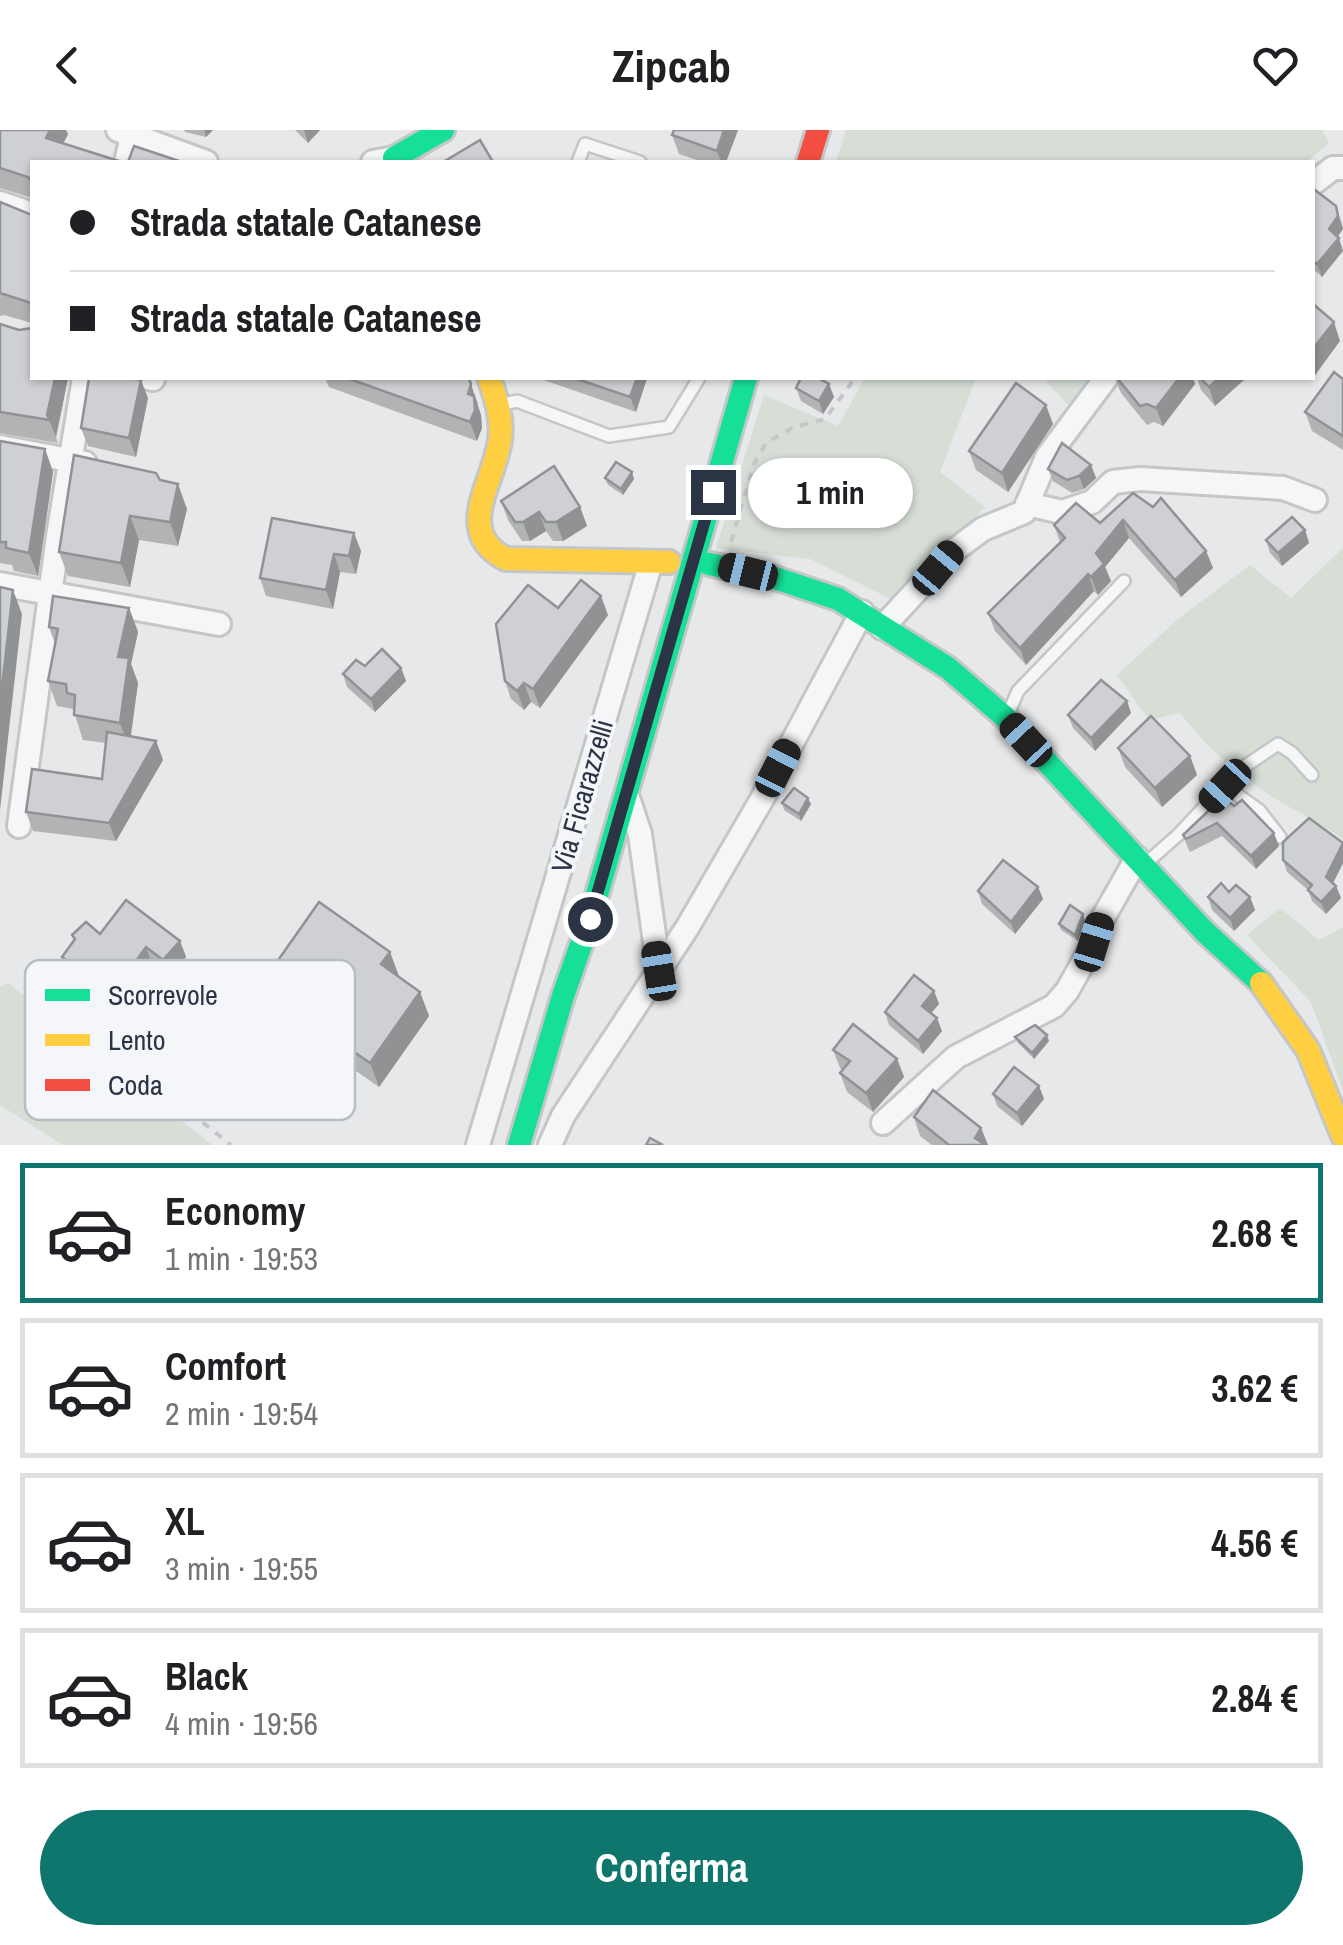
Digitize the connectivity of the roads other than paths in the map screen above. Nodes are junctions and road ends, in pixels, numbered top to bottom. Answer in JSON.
{"nodes":[{"id":1,"x":443,"y":130,"type":"edge"},
{"id":2,"x":818,"y":130,"type":"edge"},
{"id":3,"x":125,"y":133,"type":"edge"},
{"id":4,"x":171,"y":139,"type":"edge"},
{"id":5,"x":126,"y":160,"type":"edge"},
{"id":6,"x":203,"y":160,"type":"edge"},
{"id":7,"x":387,"y":160,"type":"edge"},
{"id":8,"x":579,"y":160,"type":"edge"},
{"id":9,"x":634,"y":160,"type":"edge"},
{"id":10,"x":809,"y":160,"type":"edge"},
{"id":11,"x":1343,"y":168,"type":"edge"},
{"id":12,"x":1315,"y":182,"type":"edge"},
{"id":13,"x":0,"y":202,"type":"edge"},
{"id":14,"x":30,"y":213,"type":"edge"},
{"id":15,"x":84,"y":380,"type":"edge"},
{"id":16,"x":698,"y":380,"type":"edge"},
{"id":17,"x":745,"y":380,"type":"edge"},
{"id":18,"x":1104,"y":380,"type":"edge"},
{"id":19,"x":488,"y":386,"type":"edge"},
{"id":20,"x":0,"y":447,"type":"edge"},
{"id":21,"x":70,"y":460,"type":"junction"},
{"id":22,"x":102,"y":466,"type":"edge"},
{"id":23,"x":1314,"y":500,"type":"dead end"},
{"id":24,"x":1027,"y":504,"type":"junction"},
{"id":25,"x":716,"y":565,"type":"road end"},
{"id":26,"x":1124,"y":581,"type":"dead end"},
{"id":27,"x":0,"y":584,"type":"edge"},
{"id":28,"x":53,"y":594,"type":"junction"},
{"id":29,"x":862,"y":612,"type":"junction"},
{"id":30,"x":219,"y":624,"type":"dead end"},
{"id":31,"x":882,"y":628,"type":"junction"},
{"id":32,"x":1006,"y":718,"type":"junction"},
{"id":33,"x":1312,"y":775,"type":"dead end"},
{"id":34,"x":1225,"y":786,"type":"junction"},
{"id":35,"x":626,"y":794,"type":"junction"},
{"id":36,"x":19,"y":826,"type":"dead end"},
{"id":37,"x":1280,"y":837,"type":"dead end"},
{"id":38,"x":1141,"y":861,"type":"junction"},
{"id":39,"x":659,"y":971,"type":"junction"},
{"id":40,"x":503,"y":1065,"type":"junction"},
{"id":41,"x":539,"y":1075,"type":"junction"},
{"id":42,"x":883,"y":1124,"type":"dead end"},
{"id":43,"x":1343,"y":1136,"type":"edge"},
{"id":44,"x":478,"y":1145,"type":"edge"},
{"id":45,"x":519,"y":1145,"type":"edge"},
{"id":46,"x":550,"y":1145,"type":"edge"}],
"edges":[{"from":1,"to":7,"type":"street"},
{"from":2,"to":10,"type":"street"},
{"from":3,"to":4,"type":"street"},
{"from":3,"to":5,"type":"street"},
{"from":4,"to":6,"type":"street"},
{"from":8,"to":9,"type":"lane"},
{"from":11,"to":12,"type":"street"},
{"from":13,"to":14,"type":"street"},
{"from":15,"to":21,"type":"street"},
{"from":16,"to":19,"type":"lane"},
{"from":17,"to":35,"type":"street"},
{"from":18,"to":24,"type":"street"},
{"from":19,"to":40,"type":"street","name":"Via Ficarazzelli"},
{"from":20,"to":21,"type":"street"},
{"from":21,"to":22,"type":"street"},
{"from":21,"to":28,"type":"street"},
{"from":23,"to":24,"type":"street"},
{"from":24,"to":31,"type":"street"},
{"from":25,"to":29,"type":"street"},
{"from":26,"to":32,"type":"lane"},
{"from":27,"to":28,"type":"street"},
{"from":28,"to":30,"type":"street"},
{"from":28,"to":36,"type":"street"},
{"from":29,"to":31,"type":"street"},
{"from":29,"to":39,"type":"street"},
{"from":31,"to":32,"type":"street"},
{"from":32,"to":38,"type":"street"},
{"from":33,"to":34,"type":"lane"},
{"from":34,"to":37,"type":"lane"},
{"from":34,"to":38,"type":"lane"},
{"from":35,"to":39,"type":"street"},
{"from":35,"to":41,"type":"street"},
{"from":38,"to":42,"type":"street"},
{"from":38,"to":43,"type":"street"},
{"from":39,"to":46,"type":"street"},
{"from":40,"to":41,"type":"street"},
{"from":40,"to":44,"type":"street","name":"Via Ficarazzelli"},
{"from":41,"to":45,"type":"street"}]}
